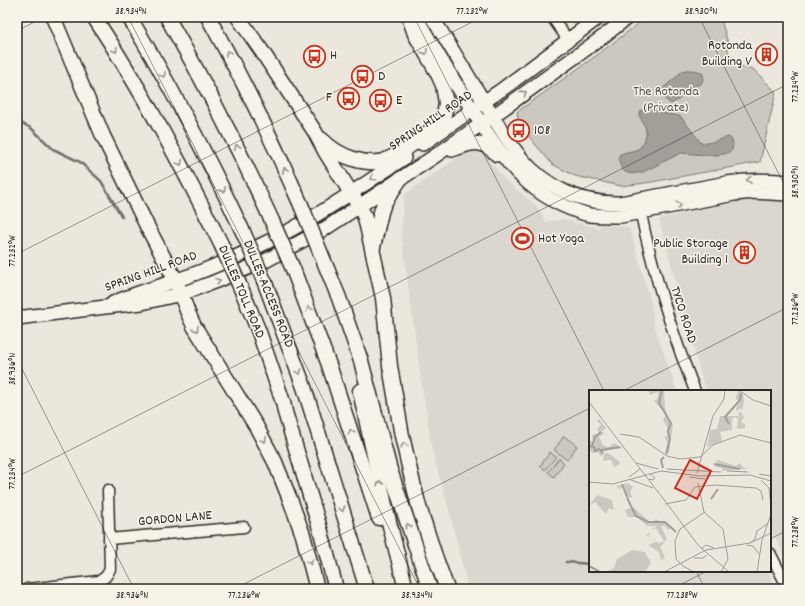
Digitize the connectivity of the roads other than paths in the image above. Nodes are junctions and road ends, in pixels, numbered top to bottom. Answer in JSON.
{"nodes":[{"id":1,"x":53,"y":17,"type":"edge"},
{"id":2,"x":94,"y":17,"type":"edge"},
{"id":3,"x":129,"y":17,"type":"edge"},
{"id":4,"x":166,"y":17,"type":"edge"},
{"id":5,"x":208,"y":17,"type":"edge"},
{"id":6,"x":238,"y":17,"type":"edge"},
{"id":7,"x":409,"y":17,"type":"edge"},
{"id":8,"x":416,"y":17,"type":"edge"},
{"id":9,"x":432,"y":17,"type":"edge"},
{"id":10,"x":552,"y":17,"type":"edge"},
{"id":11,"x":599,"y":17,"type":"edge"},
{"id":12,"x":628,"y":17,"type":"edge"},
{"id":13,"x":568,"y":40,"type":"junction"},
{"id":14,"x":484,"y":102,"type":"junction"},
{"id":15,"x":472,"y":110,"type":"junction"},
{"id":16,"x":493,"y":116,"type":"junction"},
{"id":17,"x":481,"y":124,"type":"junction"},
{"id":18,"x":315,"y":132,"type":"junction"},
{"id":19,"x":417,"y":149,"type":"junction"},
{"id":20,"x":435,"y":156,"type":"junction"},
{"id":21,"x":382,"y":162,"type":"junction"},
{"id":22,"x":515,"y":171,"type":"junction"},
{"id":23,"x":400,"y":179,"type":"junction"},
{"id":24,"x":788,"y":182,"type":"edge"},
{"id":25,"x":352,"y":194,"type":"junction"},
{"id":26,"x":788,"y":194,"type":"edge"},
{"id":27,"x":359,"y":206,"type":"junction"},
{"id":28,"x":639,"y":206,"type":"junction"},
{"id":29,"x":373,"y":249,"type":"junction"},
{"id":30,"x":322,"y":255,"type":"junction"},
{"id":31,"x":179,"y":287,"type":"junction"},
{"id":32,"x":17,"y":318,"type":"edge"},
{"id":33,"x":695,"y":390,"type":"edge"},
{"id":34,"x":283,"y":402,"type":"junction"},
{"id":35,"x":108,"y":490,"type":"dead end"},
{"id":36,"x":244,"y":527,"type":"dead end"},
{"id":37,"x":109,"y":539,"type":"junction"},
{"id":38,"x":417,"y":552,"type":"junction"},
{"id":39,"x":771,"y":555,"type":"edge"},
{"id":40,"x":788,"y":588,"type":"edge"},
{"id":41,"x":27,"y":589,"type":"edge"},
{"id":42,"x":318,"y":589,"type":"edge"},
{"id":43,"x":336,"y":589,"type":"edge"},
{"id":44,"x":346,"y":589,"type":"edge"},
{"id":45,"x":367,"y":589,"type":"edge"},
{"id":46,"x":402,"y":589,"type":"edge"},
{"id":47,"x":406,"y":589,"type":"edge"},
{"id":48,"x":426,"y":589,"type":"edge"},
{"id":49,"x":430,"y":589,"type":"edge"},
{"id":50,"x":447,"y":589,"type":"edge"}],
"edges":[{"from":1,"to":31,"type":"highway"},
{"from":2,"to":34,"type":"highway","name":"DULLES TOLL ROAD","one_way":true,"bridge":true},
{"from":3,"to":45,"type":"highway","name":"DULLES ACCESS ROAD","one_way":true,"bridge":true},
{"from":46,"to":4,"type":"highway","one_way":true,"bridge":true},
{"from":30,"to":5,"type":"highway","one_way":true,"bridge":true},
{"from":6,"to":18,"type":"highway"},
{"from":7,"to":21,"type":"highway","one_way":true},
{"from":8,"to":15,"type":"main road"},
{"from":9,"to":14,"type":"main road"},
{"from":10,"to":13,"type":"street"},
{"from":11,"to":13,"type":"main road"},
{"from":16,"to":12,"type":"main road","one_way":true},
{"from":13,"to":14,"type":"main road"},
{"from":14,"to":15,"type":"main road","name":"SPRING HILL ROAD"},
{"from":14,"to":16,"type":"main road","name":"SPRING HILL ROAD"},
{"from":15,"to":17,"type":"main road"},
{"from":15,"to":19,"type":"main road","name":"SPRING HILL ROAD"},
{"from":16,"to":17,"type":"main road"},
{"from":16,"to":28,"type":"main road","name":"SPRING HILL ROAD"},
{"from":17,"to":20,"type":"main road","name":"SPRING HILL ROAD"},
{"from":17,"to":22,"type":"main road","name":"SPRING HILL ROAD"},
{"from":18,"to":21,"type":"highway"},
{"from":18,"to":25,"type":"highway"},
{"from":19,"to":21,"type":"highway"},
{"from":19,"to":25,"type":"main road","name":"SPRING HILL ROAD","one_way":true},
{"from":20,"to":22,"type":"main road"},
{"from":20,"to":23,"type":"main road","name":"SPRING HILL ROAD"},
{"from":22,"to":28,"type":"main road","name":"SPRING HILL ROAD"},
{"from":23,"to":27,"type":"main road","name":"SPRING HILL ROAD"},
{"from":23,"to":29,"type":"highway"},
{"from":24,"to":28,"type":"main road","name":"SPRING HILL ROAD","one_way":true},
{"from":25,"to":27,"type":"highway"},
{"from":25,"to":31,"type":"main road","name":"SPRING HILL ROAD"},
{"from":28,"to":26,"type":"main road","name":"SPRING HILL ROAD","one_way":true},
{"from":27,"to":29,"type":"highway"},
{"from":31,"to":27,"type":"main road","name":"SPRING HILL ROAD","one_way":true},
{"from":28,"to":33,"type":"street","name":"TYCO ROAD"},
{"from":50,"to":29,"type":"highway","one_way":true},
{"from":38,"to":30,"type":"highway","one_way":true},
{"from":47,"to":30,"type":"highway","one_way":true},
{"from":31,"to":32,"type":"main road","name":"SPRING HILL ROAD"},
{"from":31,"to":42,"type":"highway","one_way":true},
{"from":34,"to":43,"type":"highway","name":"DULLES TOLL ROAD"},
{"from":34,"to":44,"type":"highway"},
{"from":35,"to":37,"type":"street"},
{"from":36,"to":37,"type":"street","name":"GORDON LANE"},
{"from":37,"to":41,"type":"street"},
{"from":38,"to":48,"type":"highway"},
{"from":38,"to":49,"type":"highway"},
{"from":39,"to":40,"type":"street"}]}
